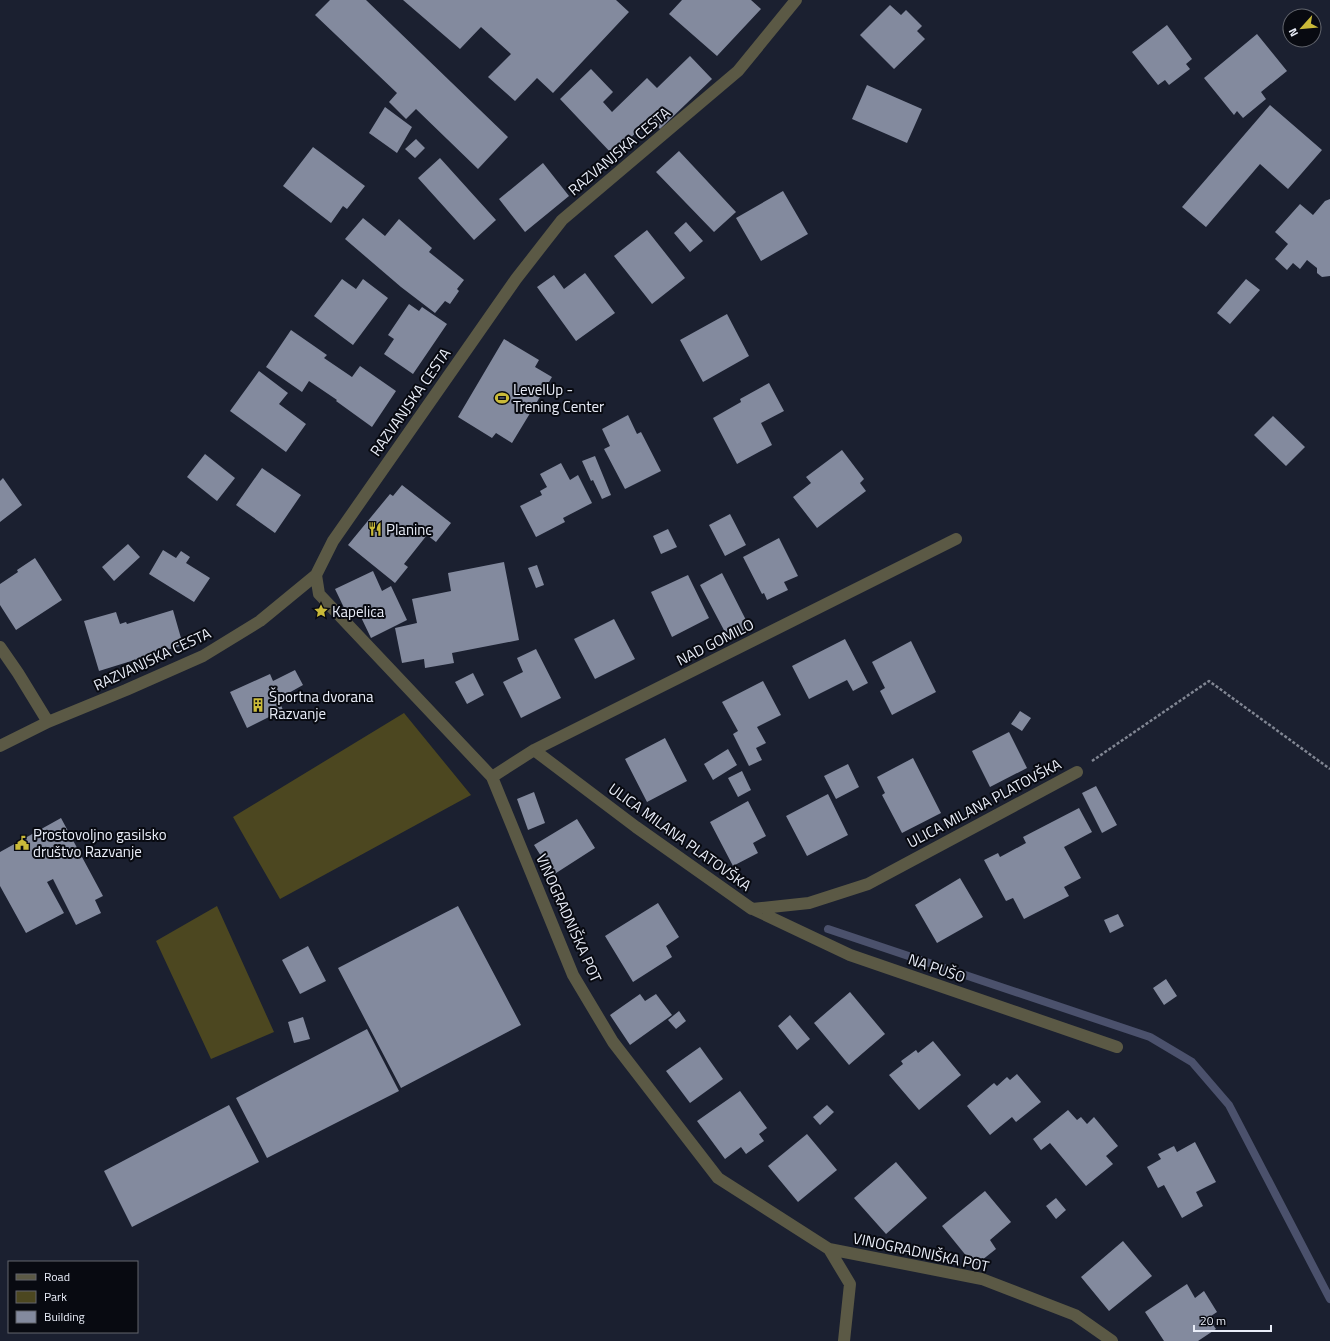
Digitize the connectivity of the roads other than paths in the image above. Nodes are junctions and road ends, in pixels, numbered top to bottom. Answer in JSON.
{"nodes":[{"id":1,"x":796,"y":0,"type":"edge"},
{"id":2,"x":956,"y":539,"type":"dead end"},
{"id":3,"x":316,"y":575,"type":"junction"},
{"id":4,"x":0,"y":647,"type":"edge"},
{"id":5,"x":48,"y":722,"type":"junction"},
{"id":6,"x":0,"y":746,"type":"edge"},
{"id":7,"x":534,"y":750,"type":"junction"},
{"id":8,"x":1077,"y":772,"type":"road end"},
{"id":9,"x":492,"y":777,"type":"junction"},
{"id":10,"x":752,"y":909,"type":"junction"},
{"id":11,"x":1117,"y":1047,"type":"dead end"},
{"id":12,"x":829,"y":1249,"type":"junction"},
{"id":13,"x":844,"y":1341,"type":"edge"},
{"id":14,"x":1112,"y":1341,"type":"edge"}],
"edges":[{"from":1,"to":3,"type":"street","name":"RAZVANJSKA CESTA"},
{"from":2,"to":7,"type":"street","name":"NAD GOMILO"},
{"from":3,"to":5,"type":"street","name":"RAZVANJSKA CESTA"},
{"from":3,"to":9,"type":"street","name":"VINOGRADNIŠKA POT"},
{"from":4,"to":5,"type":"street"},
{"from":5,"to":6,"type":"street","name":"RAZVANJSKA CESTA"},
{"from":7,"to":9,"type":"street","name":"NAD GOMILO"},
{"from":7,"to":10,"type":"street","name":"ULICA MILANA PLATOVŠKA"},
{"from":8,"to":10,"type":"street","name":"ULICA MILANA PLATOVŠKA"},
{"from":9,"to":12,"type":"street","name":"VINOGRADNIŠKA POT"},
{"from":10,"to":11,"type":"street","name":"NA PUŠO"},
{"from":12,"to":13,"type":"street","name":"VINOGRADNIŠKA POT"},
{"from":12,"to":14,"type":"street","name":"VINOGRADNIŠKA POT"}]}
